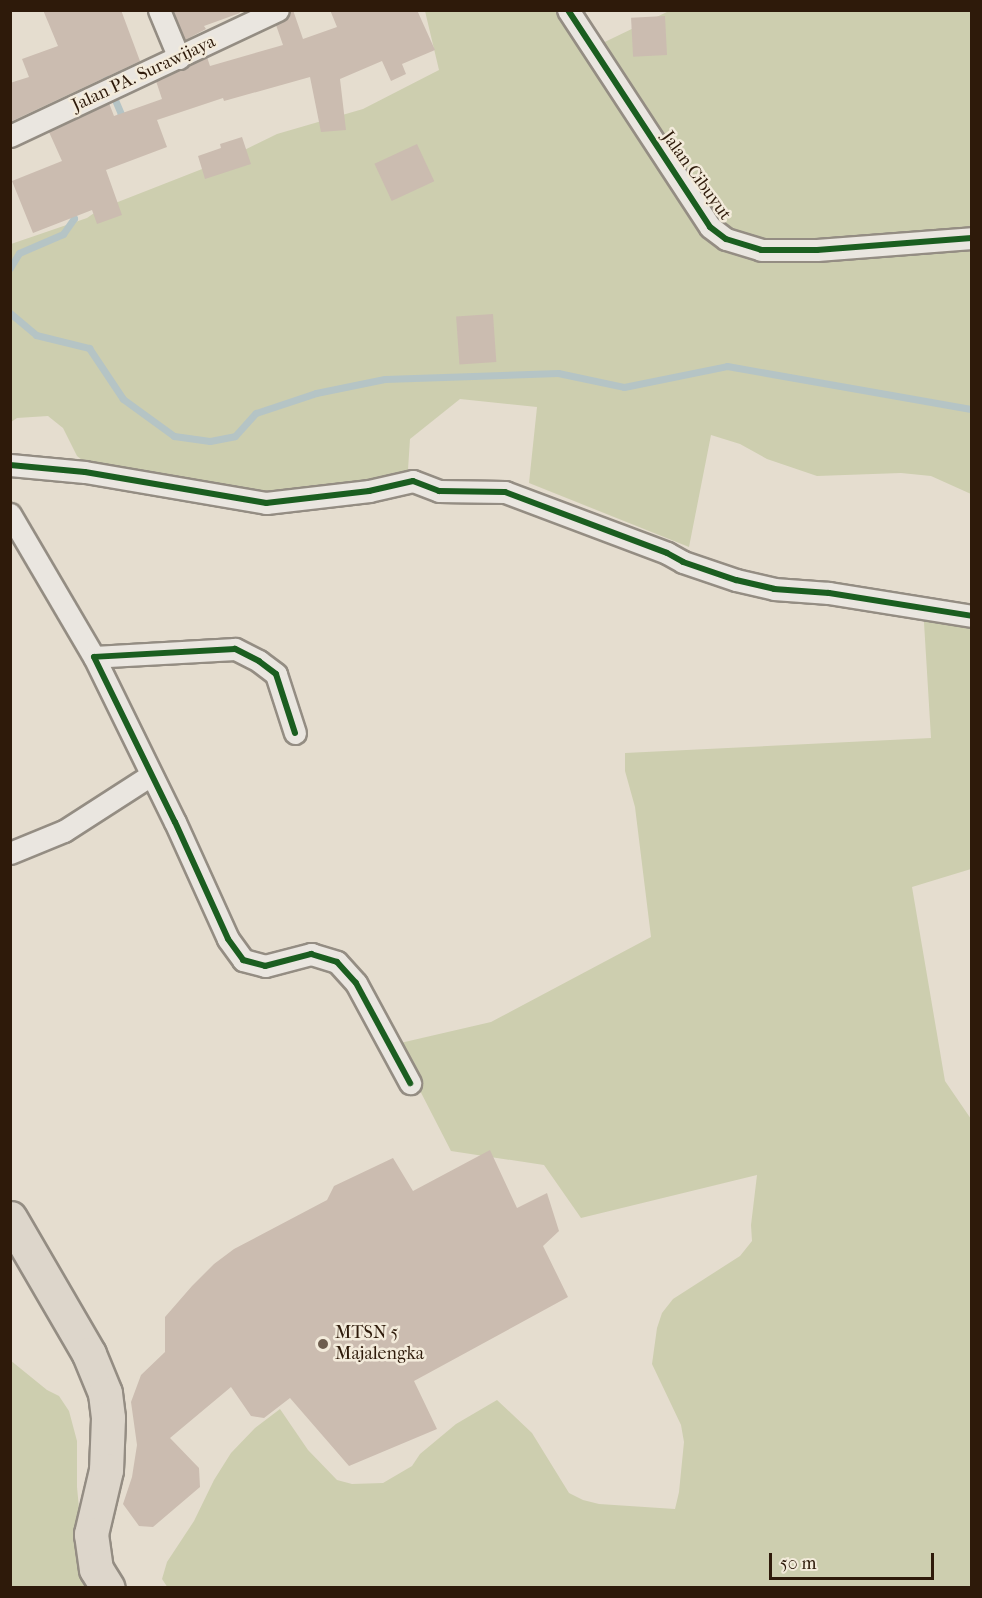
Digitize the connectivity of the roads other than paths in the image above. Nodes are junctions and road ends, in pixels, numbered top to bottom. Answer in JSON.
{"nodes":[{"id":1,"x":159,"y":10,"type":"edge"},
{"id":2,"x":278,"y":10,"type":"edge"},
{"id":3,"x":568,"y":10,"type":"edge"},
{"id":4,"x":179,"y":58,"type":"junction"},
{"id":5,"x":10,"y":136,"type":"edge"},
{"id":6,"x":972,"y":238,"type":"edge"},
{"id":7,"x":10,"y":465,"type":"edge"},
{"id":8,"x":10,"y":514,"type":"edge"},
{"id":9,"x":972,"y":616,"type":"edge"},
{"id":10,"x":94,"y":657,"type":"junction"},
{"id":11,"x":295,"y":733,"type":"dead end"},
{"id":12,"x":151,"y":775,"type":"junction"},
{"id":13,"x":10,"y":853,"type":"edge"},
{"id":14,"x":410,"y":1083,"type":"dead end"},
{"id":15,"x":10,"y":1218,"type":"edge"},
{"id":16,"x":108,"y":1587,"type":"edge"}],
"edges":[{"from":1,"to":4,"type":"street"},
{"from":2,"to":4,"type":"street","name":"Jalan PA. Surawijaya"},
{"from":3,"to":6,"type":"street","name":"Jalan Cibuyut"},
{"from":4,"to":5,"type":"street","name":"Jalan PA. Surawijaya"},
{"from":7,"to":9,"type":"street"},
{"from":8,"to":10,"type":"street"},
{"from":10,"to":11,"type":"street"},
{"from":10,"to":12,"type":"street"},
{"from":12,"to":13,"type":"street"},
{"from":12,"to":14,"type":"street"},
{"from":15,"to":16,"type":"main road"}]}
